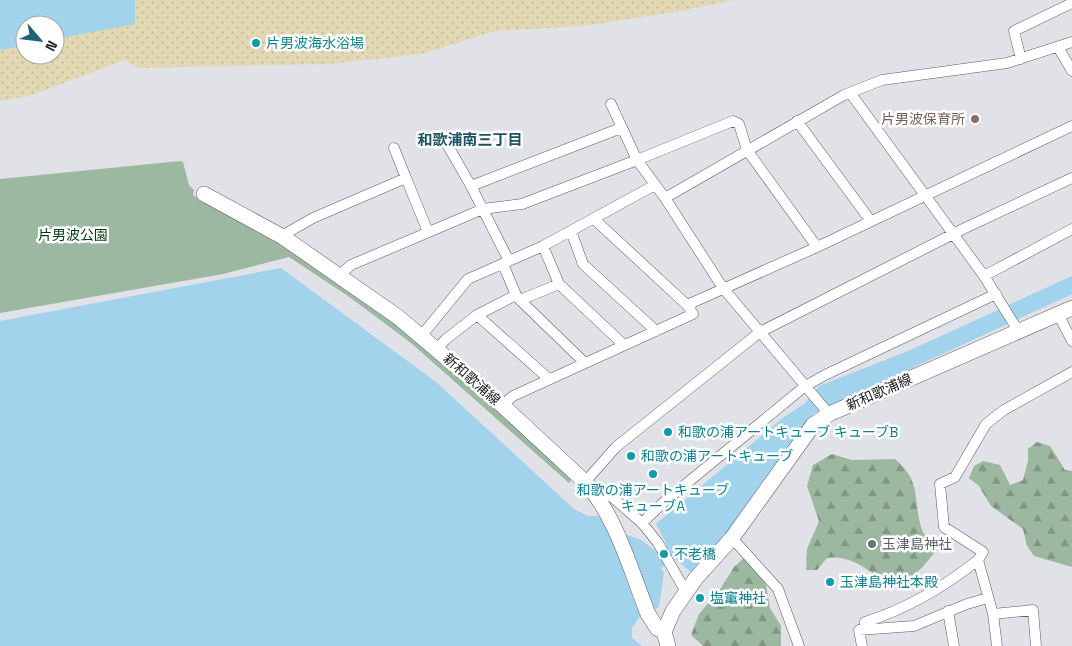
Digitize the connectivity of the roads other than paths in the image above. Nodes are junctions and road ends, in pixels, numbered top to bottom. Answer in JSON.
{"nodes":[{"id":1,"x":1072,"y":3,"type":"edge"},
{"id":2,"x":1072,"y":42,"type":"edge"},
{"id":3,"x":1058,"y":47,"type":"junction"},
{"id":4,"x":1021,"y":58,"type":"junction"},
{"id":5,"x":1072,"y":71,"type":"edge"},
{"id":6,"x":851,"y":94,"type":"junction"},
{"id":7,"x":611,"y":104,"type":"dead end"},
{"id":8,"x":798,"y":121,"type":"junction"},
{"id":9,"x":1072,"y":126,"type":"edge"},
{"id":10,"x":621,"y":128,"type":"junction"},
{"id":11,"x":444,"y":139,"type":"dead end"},
{"id":12,"x":394,"y":148,"type":"dead end"},
{"id":13,"x":748,"y":150,"type":"junction"},
{"id":14,"x":637,"y":160,"type":"junction"},
{"id":15,"x":406,"y":178,"type":"junction"},
{"id":16,"x":1072,"y":178,"type":"edge"},
{"id":17,"x":655,"y":185,"type":"junction"},
{"id":18,"x":471,"y":186,"type":"junction"},
{"id":19,"x":204,"y":194,"type":"dead end"},
{"id":20,"x":925,"y":194,"type":"junction"},
{"id":21,"x":665,"y":198,"type":"junction"},
{"id":22,"x":483,"y":209,"type":"junction"},
{"id":23,"x":594,"y":219,"type":"junction"},
{"id":24,"x":870,"y":220,"type":"junction"},
{"id":25,"x":1072,"y":229,"type":"edge"},
{"id":26,"x":428,"y":232,"type":"junction"},
{"id":27,"x":571,"y":232,"type":"junction"},
{"id":28,"x":953,"y":235,"type":"junction"},
{"id":29,"x":283,"y":237,"type":"junction"},
{"id":30,"x":543,"y":246,"type":"junction"},
{"id":31,"x":817,"y":247,"type":"junction"},
{"id":32,"x":506,"y":263,"type":"junction"},
{"id":33,"x":340,"y":275,"type":"junction"},
{"id":34,"x":984,"y":276,"type":"junction"},
{"id":35,"x":559,"y":284,"type":"junction"},
{"id":36,"x":722,"y":288,"type":"junction"},
{"id":37,"x":996,"y":294,"type":"junction"},
{"id":38,"x":518,"y":298,"type":"junction"},
{"id":39,"x":687,"y":305,"type":"junction"},
{"id":40,"x":1065,"y":311,"type":"edge"},
{"id":41,"x":477,"y":315,"type":"junction"},
{"id":42,"x":1016,"y":327,"type":"junction"},
{"id":43,"x":656,"y":330,"type":"junction"},
{"id":44,"x":760,"y":332,"type":"junction"},
{"id":45,"x":422,"y":336,"type":"junction"},
{"id":46,"x":1072,"y":340,"type":"edge"},
{"id":47,"x":624,"y":345,"type":"junction"},
{"id":48,"x":437,"y":349,"type":"junction"},
{"id":49,"x":585,"y":363,"type":"junction"},
{"id":50,"x":1072,"y":372,"type":"edge"},
{"id":51,"x":549,"y":379,"type":"junction"},
{"id":52,"x":806,"y":389,"type":"junction"},
{"id":53,"x":502,"y":405,"type":"junction"},
{"id":54,"x":827,"y":412,"type":"junction"},
{"id":55,"x":586,"y":482,"type":"junction"},
{"id":56,"x":597,"y":495,"type":"junction"},
{"id":57,"x":642,"y":523,"type":"junction"},
{"id":58,"x":732,"y":538,"type":"junction"},
{"id":59,"x":978,"y":560,"type":"junction"},
{"id":60,"x":686,"y":592,"type":"junction"},
{"id":61,"x":988,"y":598,"type":"junction"},
{"id":62,"x":903,"y":608,"type":"junction"},
{"id":63,"x":948,"y":611,"type":"junction"},
{"id":64,"x":993,"y":614,"type":"junction"},
{"id":65,"x":908,"y":626,"type":"junction"},
{"id":66,"x":865,"y":629,"type":"junction"},
{"id":67,"x":666,"y":639,"type":"edge"},
{"id":68,"x":799,"y":646,"type":"edge"},
{"id":69,"x":862,"y":646,"type":"edge"},
{"id":70,"x":954,"y":646,"type":"edge"},
{"id":71,"x":998,"y":646,"type":"edge"},
{"id":72,"x":1036,"y":646,"type":"edge"}],
"edges":[{"from":1,"to":4,"type":"street"},
{"from":2,"to":3,"type":"street"},
{"from":3,"to":4,"type":"street"},
{"from":3,"to":5,"type":"street"},
{"from":4,"to":6,"type":"street"},
{"from":6,"to":8,"type":"street"},
{"from":6,"to":20,"type":"street"},
{"from":7,"to":10,"type":"street"},
{"from":8,"to":13,"type":"street"},
{"from":8,"to":24,"type":"street"},
{"from":9,"to":20,"type":"street"},
{"from":10,"to":14,"type":"street"},
{"from":10,"to":18,"type":"street"},
{"from":11,"to":18,"type":"street"},
{"from":12,"to":15,"type":"street"},
{"from":13,"to":14,"type":"street"},
{"from":13,"to":21,"type":"street"},
{"from":13,"to":31,"type":"street"},
{"from":14,"to":17,"type":"street"},
{"from":14,"to":22,"type":"street"},
{"from":15,"to":26,"type":"street"},
{"from":15,"to":29,"type":"street"},
{"from":16,"to":28,"type":"street"},
{"from":17,"to":21,"type":"street"},
{"from":17,"to":23,"type":"street"},
{"from":18,"to":22,"type":"street"},
{"from":19,"to":29,"type":"main road","name":"新和歌浦線"},
{"from":20,"to":24,"type":"street"},
{"from":20,"to":28,"type":"street"},
{"from":21,"to":36,"type":"street"},
{"from":22,"to":26,"type":"street"},
{"from":22,"to":32,"type":"street"},
{"from":23,"to":27,"type":"street"},
{"from":23,"to":39,"type":"street"},
{"from":24,"to":31,"type":"street"},
{"from":25,"to":34,"type":"street"},
{"from":26,"to":33,"type":"street"},
{"from":27,"to":30,"type":"street"},
{"from":27,"to":43,"type":"street"},
{"from":28,"to":34,"type":"street"},
{"from":28,"to":44,"type":"street"},
{"from":29,"to":33,"type":"main road","name":"新和歌浦線"},
{"from":30,"to":32,"type":"street"},
{"from":30,"to":35,"type":"street"},
{"from":31,"to":36,"type":"street"},
{"from":32,"to":38,"type":"street"},
{"from":32,"to":45,"type":"street"},
{"from":33,"to":45,"type":"main road","name":"新和歌浦線"},
{"from":34,"to":37,"type":"street"},
{"from":35,"to":38,"type":"street"},
{"from":35,"to":47,"type":"street"},
{"from":36,"to":39,"type":"street"},
{"from":36,"to":44,"type":"street"},
{"from":37,"to":42,"type":"street"},
{"from":37,"to":52,"type":"street"},
{"from":38,"to":41,"type":"street"},
{"from":38,"to":49,"type":"street"},
{"from":39,"to":43,"type":"street"},
{"from":40,"to":42,"type":"main road","name":"新和歌浦線"},
{"from":40,"to":46,"type":"street"},
{"from":41,"to":48,"type":"street"},
{"from":41,"to":51,"type":"street"},
{"from":42,"to":54,"type":"main road","name":"新和歌浦線"},
{"from":43,"to":47,"type":"street"},
{"from":44,"to":52,"type":"street"},
{"from":44,"to":55,"type":"street"},
{"from":45,"to":48,"type":"main road","name":"新和歌浦線"},
{"from":47,"to":49,"type":"street"},
{"from":48,"to":53,"type":"main road","name":"新和歌浦線"},
{"from":49,"to":51,"type":"street"},
{"from":50,"to":59,"type":"street"},
{"from":51,"to":53,"type":"street"},
{"from":52,"to":54,"type":"street"},
{"from":52,"to":57,"type":"street"},
{"from":53,"to":55,"type":"main road","name":"新和歌浦線"},
{"from":54,"to":58,"type":"main road","name":"新和歌浦線"},
{"from":55,"to":56,"type":"main road","name":"新和歌浦線"},
{"from":56,"to":57,"type":"street"},
{"from":56,"to":67,"type":"main road","name":"新和歌浦線"},
{"from":57,"to":60,"type":"street"},
{"from":58,"to":60,"type":"main road","name":"新和歌浦線"},
{"from":58,"to":68,"type":"street"},
{"from":59,"to":61,"type":"street"},
{"from":59,"to":62,"type":"street"},
{"from":60,"to":67,"type":"main road","name":"新和歌浦線"},
{"from":61,"to":63,"type":"street"},
{"from":61,"to":64,"type":"street"},
{"from":62,"to":65,"type":"street"},
{"from":62,"to":66,"type":"street"},
{"from":63,"to":65,"type":"street"},
{"from":63,"to":70,"type":"street"},
{"from":64,"to":71,"type":"street"},
{"from":64,"to":72,"type":"street"},
{"from":65,"to":66,"type":"street"},
{"from":66,"to":69,"type":"street"}]}
